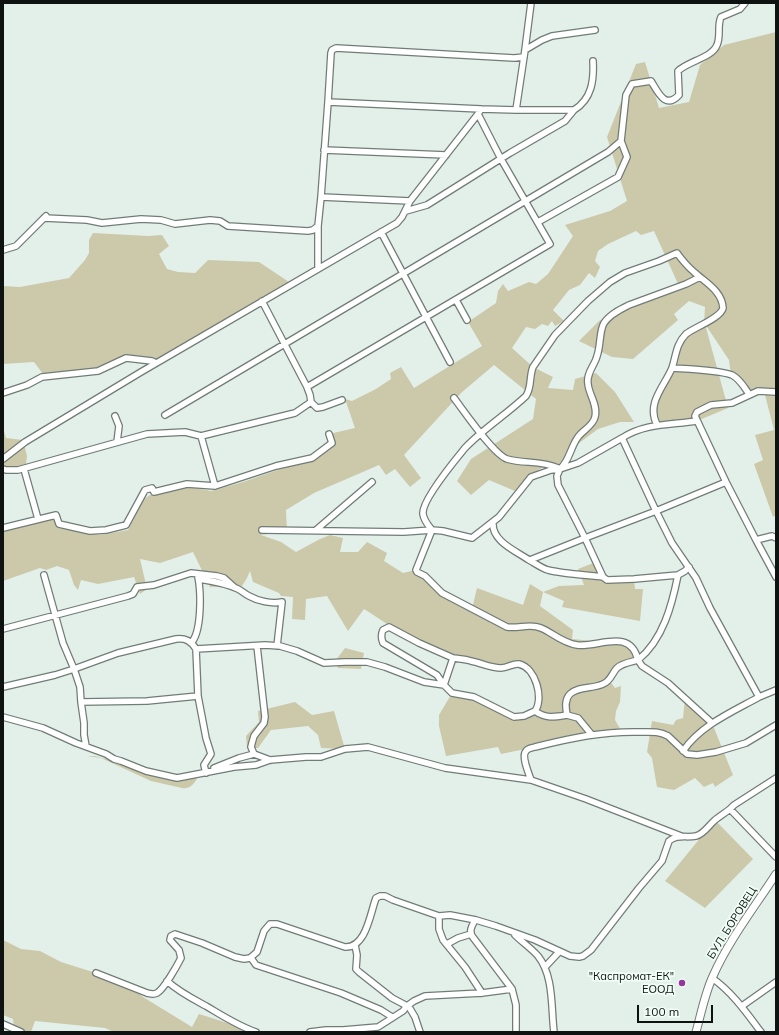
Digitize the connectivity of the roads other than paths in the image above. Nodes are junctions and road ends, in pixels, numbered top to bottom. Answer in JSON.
{"nodes":[{"id":1,"x":531,"y":3,"type":"edge"},
{"id":2,"x":745,"y":3,"type":"edge"},
{"id":3,"x":595,"y":30,"type":"dead end"},
{"id":4,"x":525,"y":50,"type":"junction"},
{"id":5,"x":524,"y":57,"type":"junction"},
{"id":6,"x":593,"y":61,"type":"dead end"},
{"id":7,"x":328,"y":102,"type":"junction"},
{"id":8,"x":516,"y":110,"type":"junction"},
{"id":9,"x":574,"y":110,"type":"junction"},
{"id":10,"x":479,"y":111,"type":"junction"},
{"id":11,"x":621,"y":141,"type":"junction"},
{"id":12,"x":324,"y":150,"type":"junction"},
{"id":13,"x":446,"y":155,"type":"junction"},
{"id":14,"x":501,"y":159,"type":"junction"},
{"id":15,"x":321,"y":197,"type":"junction"},
{"id":16,"x":410,"y":201,"type":"junction"},
{"id":17,"x":525,"y":201,"type":"junction"},
{"id":18,"x":406,"y":212,"type":"junction"},
{"id":19,"x":538,"y":222,"type":"junction"},
{"id":20,"x":318,"y":226,"type":"junction"},
{"id":21,"x":381,"y":232,"type":"junction"},
{"id":22,"x":3,"y":250,"type":"edge"},
{"id":23,"x":318,"y":268,"type":"junction"},
{"id":24,"x":403,"y":274,"type":"junction"},
{"id":25,"x":700,"y":277,"type":"junction"},
{"id":26,"x":456,"y":300,"type":"junction"},
{"id":27,"x":262,"y":302,"type":"junction"},
{"id":28,"x":425,"y":317,"type":"junction"},
{"id":29,"x":467,"y":320,"type":"dead end"},
{"id":30,"x":284,"y":344,"type":"junction"},
{"id":31,"x":450,"y":362,"type":"dead end"},
{"id":32,"x":156,"y":363,"type":"junction"},
{"id":33,"x":672,"y":368,"type":"junction"},
{"id":34,"x":306,"y":387,"type":"junction"},
{"id":35,"x":776,"y":392,"type":"edge"},
{"id":36,"x":3,"y":393,"type":"edge"},
{"id":37,"x":749,"y":394,"type":"junction"},
{"id":38,"x":454,"y":398,"type":"dead end"},
{"id":39,"x":342,"y":400,"type":"dead end"},
{"id":40,"x":310,"y":402,"type":"junction"},
{"id":41,"x":165,"y":415,"type":"dead end"},
{"id":42,"x":115,"y":416,"type":"dead end"},
{"id":43,"x":697,"y":420,"type":"junction"},
{"id":44,"x":657,"y":425,"type":"junction"},
{"id":45,"x":329,"y":434,"type":"dead end"},
{"id":46,"x":481,"y":434,"type":"junction"},
{"id":47,"x":201,"y":436,"type":"junction"},
{"id":48,"x":622,"y":438,"type":"junction"},
{"id":49,"x":117,"y":442,"type":"junction"},
{"id":50,"x":3,"y":459,"type":"edge"},
{"id":51,"x":3,"y":469,"type":"edge"},
{"id":52,"x":24,"y":469,"type":"junction"},
{"id":53,"x":560,"y":469,"type":"junction"},
{"id":54,"x":372,"y":482,"type":"dead end"},
{"id":55,"x":726,"y":482,"type":"junction"},
{"id":56,"x":215,"y":486,"type":"junction"},
{"id":57,"x":656,"y":511,"type":"junction"},
{"id":58,"x":38,"y":519,"type":"junction"},
{"id":59,"x":493,"y":522,"type":"junction"},
{"id":60,"x":3,"y":528,"type":"edge"},
{"id":61,"x":262,"y":530,"type":"dead end"},
{"id":62,"x":316,"y":530,"type":"junction"},
{"id":63,"x":432,"y":530,"type":"junction"},
{"id":64,"x":585,"y":538,"type":"junction"},
{"id":65,"x":776,"y":538,"type":"edge"},
{"id":66,"x":756,"y":540,"type":"junction"},
{"id":67,"x":530,"y":560,"type":"junction"},
{"id":68,"x":689,"y":567,"type":"junction"},
{"id":69,"x":191,"y":573,"type":"junction"},
{"id":70,"x":44,"y":575,"type":"dead end"},
{"id":71,"x":678,"y":575,"type":"junction"},
{"id":72,"x":603,"y":577,"type":"junction"},
{"id":73,"x":776,"y":577,"type":"edge"},
{"id":74,"x":199,"y":579,"type":"junction"},
{"id":75,"x":234,"y":587,"type":"junction"},
{"id":76,"x":55,"y":615,"type":"junction"},
{"id":77,"x":3,"y":629,"type":"edge"},
{"id":78,"x":191,"y":643,"type":"junction"},
{"id":79,"x":257,"y":646,"type":"junction"},
{"id":80,"x":277,"y":646,"type":"junction"},
{"id":81,"x":196,"y":649,"type":"junction"},
{"id":82,"x":453,"y":658,"type":"junction"},
{"id":83,"x":638,"y":660,"type":"junction"},
{"id":84,"x":74,"y":670,"type":"junction"},
{"id":85,"x":444,"y":685,"type":"junction"},
{"id":86,"x":3,"y":687,"type":"edge"},
{"id":87,"x":776,"y":690,"type":"edge"},
{"id":88,"x":198,"y":696,"type":"junction"},
{"id":89,"x":759,"y":697,"type":"junction"},
{"id":90,"x":81,"y":702,"type":"junction"},
{"id":91,"x":535,"y":711,"type":"junction"},
{"id":92,"x":567,"y":716,"type":"junction"},
{"id":93,"x":3,"y":717,"type":"edge"},
{"id":94,"x":712,"y":723,"type":"junction"},
{"id":95,"x":776,"y":725,"type":"edge"},
{"id":96,"x":592,"y":735,"type":"junction"},
{"id":97,"x":86,"y":746,"type":"junction"},
{"id":98,"x":683,"y":751,"type":"junction"},
{"id":99,"x":254,"y":754,"type":"junction"},
{"id":100,"x":270,"y":760,"type":"junction"},
{"id":101,"x":209,"y":772,"type":"junction"},
{"id":102,"x":776,"y":778,"type":"edge"},
{"id":103,"x":531,"y":780,"type":"junction"},
{"id":104,"x":730,"y":809,"type":"junction"},
{"id":105,"x":681,"y":836,"type":"junction"},
{"id":106,"x":776,"y":856,"type":"edge"},
{"id":107,"x":776,"y":874,"type":"edge"},
{"id":108,"x":439,"y":916,"type":"junction"},
{"id":109,"x":475,"y":920,"type":"junction"},
{"id":110,"x":513,"y":933,"type":"junction"},
{"id":111,"x":471,"y":934,"type":"junction"},
{"id":112,"x":447,"y":944,"type":"junction"},
{"id":113,"x":355,"y":945,"type":"junction"},
{"id":114,"x":559,"y":952,"type":"junction"},
{"id":115,"x":251,"y":958,"type":"junction"},
{"id":116,"x":545,"y":968,"type":"junction"},
{"id":117,"x":96,"y":974,"type":"dead end"},
{"id":118,"x":712,"y":978,"type":"junction"},
{"id":119,"x":167,"y":981,"type":"junction"},
{"id":120,"x":776,"y":982,"type":"edge"},
{"id":121,"x":512,"y":989,"type":"junction"},
{"id":122,"x":482,"y":993,"type":"junction"},
{"id":123,"x":407,"y":1006,"type":"junction"},
{"id":124,"x":742,"y":1006,"type":"junction"},
{"id":125,"x":392,"y":1018,"type":"junction"},
{"id":126,"x":3,"y":1024,"type":"edge"},
{"id":127,"x":374,"y":1030,"type":"edge"},
{"id":128,"x":21,"y":1032,"type":"edge"},
{"id":129,"x":256,"y":1032,"type":"edge"},
{"id":130,"x":310,"y":1032,"type":"edge"},
{"id":131,"x":420,"y":1032,"type":"edge"},
{"id":132,"x":516,"y":1032,"type":"edge"},
{"id":133,"x":554,"y":1032,"type":"edge"},
{"id":134,"x":696,"y":1032,"type":"edge"},
{"id":135,"x":761,"y":1032,"type":"edge"}],
"edges":[{"from":1,"to":4,"type":"street"},
{"from":2,"to":11,"type":"street"},
{"from":3,"to":4,"type":"street"},
{"from":4,"to":5,"type":"street"},
{"from":5,"to":7,"type":"street"},
{"from":5,"to":8,"type":"street"},
{"from":6,"to":9,"type":"street"},
{"from":7,"to":10,"type":"street"},
{"from":7,"to":12,"type":"street"},
{"from":8,"to":9,"type":"street"},
{"from":8,"to":10,"type":"street"},
{"from":9,"to":14,"type":"street"},
{"from":10,"to":13,"type":"street"},
{"from":10,"to":14,"type":"street"},
{"from":11,"to":17,"type":"street"},
{"from":11,"to":19,"type":"street"},
{"from":12,"to":13,"type":"street"},
{"from":12,"to":15,"type":"street"},
{"from":13,"to":16,"type":"street"},
{"from":14,"to":17,"type":"street"},
{"from":14,"to":18,"type":"street"},
{"from":15,"to":16,"type":"street"},
{"from":15,"to":20,"type":"street"},
{"from":16,"to":18,"type":"street"},
{"from":17,"to":19,"type":"street"},
{"from":17,"to":24,"type":"street"},
{"from":18,"to":21,"type":"street"},
{"from":19,"to":26,"type":"street"},
{"from":20,"to":22,"type":"street"},
{"from":20,"to":23,"type":"street"},
{"from":21,"to":23,"type":"street"},
{"from":21,"to":24,"type":"street"},
{"from":23,"to":27,"type":"street"},
{"from":24,"to":28,"type":"street"},
{"from":24,"to":30,"type":"street"},
{"from":25,"to":33,"type":"street"},
{"from":25,"to":46,"type":"street"},
{"from":25,"to":53,"type":"street"},
{"from":26,"to":28,"type":"street"},
{"from":26,"to":29,"type":"street"},
{"from":27,"to":30,"type":"street"},
{"from":27,"to":32,"type":"street"},
{"from":28,"to":31,"type":"street"},
{"from":28,"to":34,"type":"street"},
{"from":30,"to":34,"type":"street"},
{"from":30,"to":41,"type":"street"},
{"from":32,"to":36,"type":"street"},
{"from":32,"to":50,"type":"street"},
{"from":33,"to":37,"type":"street"},
{"from":33,"to":44,"type":"street"},
{"from":34,"to":40,"type":"street"},
{"from":35,"to":37,"type":"street"},
{"from":37,"to":43,"type":"street"},
{"from":38,"to":46,"type":"street"},
{"from":39,"to":40,"type":"street"},
{"from":40,"to":47,"type":"street"},
{"from":42,"to":49,"type":"street"},
{"from":43,"to":44,"type":"street"},
{"from":43,"to":55,"type":"street"},
{"from":44,"to":48,"type":"street"},
{"from":45,"to":56,"type":"street"},
{"from":46,"to":53,"type":"street"},
{"from":46,"to":63,"type":"street"},
{"from":47,"to":49,"type":"street"},
{"from":47,"to":56,"type":"street"},
{"from":48,"to":53,"type":"street"},
{"from":48,"to":57,"type":"street"},
{"from":49,"to":52,"type":"street"},
{"from":51,"to":52,"type":"street"},
{"from":52,"to":58,"type":"street"},
{"from":53,"to":59,"type":"street"},
{"from":53,"to":64,"type":"street"},
{"from":54,"to":62,"type":"street"},
{"from":55,"to":57,"type":"street"},
{"from":55,"to":66,"type":"street"},
{"from":56,"to":58,"type":"street"},
{"from":57,"to":64,"type":"street"},
{"from":57,"to":68,"type":"street"},
{"from":58,"to":60,"type":"street"},
{"from":59,"to":63,"type":"street"},
{"from":59,"to":67,"type":"street"},
{"from":61,"to":62,"type":"street"},
{"from":62,"to":63,"type":"street"},
{"from":63,"to":83,"type":"street"},
{"from":64,"to":67,"type":"street"},
{"from":64,"to":72,"type":"street"},
{"from":65,"to":66,"type":"street"},
{"from":66,"to":73,"type":"street"},
{"from":67,"to":72,"type":"street"},
{"from":68,"to":71,"type":"street"},
{"from":68,"to":89,"type":"street"},
{"from":69,"to":74,"type":"street"},
{"from":69,"to":75,"type":"street"},
{"from":69,"to":76,"type":"street"},
{"from":70,"to":76,"type":"street"},
{"from":71,"to":72,"type":"street"},
{"from":71,"to":83,"type":"street"},
{"from":74,"to":75,"type":"street"},
{"from":74,"to":78,"type":"street"},
{"from":75,"to":80,"type":"street"},
{"from":76,"to":77,"type":"street"},
{"from":76,"to":84,"type":"street"},
{"from":78,"to":81,"type":"street"},
{"from":78,"to":84,"type":"street"},
{"from":79,"to":80,"type":"street"},
{"from":79,"to":81,"type":"street"},
{"from":79,"to":99,"type":"street"},
{"from":80,"to":85,"type":"street"},
{"from":81,"to":88,"type":"street"},
{"from":82,"to":85,"type":"street"},
{"from":82,"to":85,"type":"street"},
{"from":82,"to":91,"type":"street"},
{"from":83,"to":92,"type":"street"},
{"from":83,"to":94,"type":"street"},
{"from":84,"to":86,"type":"street"},
{"from":84,"to":90,"type":"street"},
{"from":85,"to":91,"type":"street"},
{"from":87,"to":89,"type":"street"},
{"from":88,"to":90,"type":"street"},
{"from":88,"to":101,"type":"street"},
{"from":89,"to":94,"type":"street"},
{"from":90,"to":97,"type":"street"},
{"from":91,"to":92,"type":"street"},
{"from":92,"to":96,"type":"street"},
{"from":93,"to":97,"type":"street"},
{"from":94,"to":98,"type":"street"},
{"from":95,"to":98,"type":"street"},
{"from":96,"to":98,"type":"street"},
{"from":96,"to":103,"type":"street"},
{"from":97,"to":101,"type":"street"},
{"from":99,"to":100,"type":"street"},
{"from":99,"to":101,"type":"street"},
{"from":100,"to":101,"type":"street"},
{"from":100,"to":103,"type":"street"},
{"from":102,"to":104,"type":"street"},
{"from":103,"to":105,"type":"street"},
{"from":104,"to":105,"type":"street"},
{"from":104,"to":106,"type":"street"},
{"from":105,"to":114,"type":"street"},
{"from":107,"to":118,"type":"street","name":"БУЛ. БОРОВЕЦ"},
{"from":108,"to":109,"type":"street"},
{"from":108,"to":112,"type":"street"},
{"from":108,"to":113,"type":"street"},
{"from":109,"to":110,"type":"street"},
{"from":109,"to":111,"type":"street"},
{"from":110,"to":114,"type":"street"},
{"from":110,"to":116,"type":"street"},
{"from":111,"to":112,"type":"street"},
{"from":111,"to":121,"type":"street"},
{"from":112,"to":122,"type":"street"},
{"from":113,"to":115,"type":"street"},
{"from":113,"to":123,"type":"street"},
{"from":114,"to":116,"type":"street"},
{"from":115,"to":119,"type":"street"},
{"from":115,"to":125,"type":"street"},
{"from":116,"to":133,"type":"street"},
{"from":117,"to":119,"type":"street"},
{"from":118,"to":124,"type":"street"},
{"from":118,"to":134,"type":"street","name":"БУЛ. БОРОВЕЦ"},
{"from":119,"to":129,"type":"street"},
{"from":120,"to":124,"type":"street"},
{"from":121,"to":122,"type":"street"},
{"from":121,"to":132,"type":"street"},
{"from":122,"to":123,"type":"street"},
{"from":123,"to":125,"type":"street"},
{"from":123,"to":131,"type":"street"},
{"from":124,"to":135,"type":"street"},
{"from":125,"to":127,"type":"street"},
{"from":126,"to":128,"type":"street"},
{"from":127,"to":130,"type":"street"}]}
